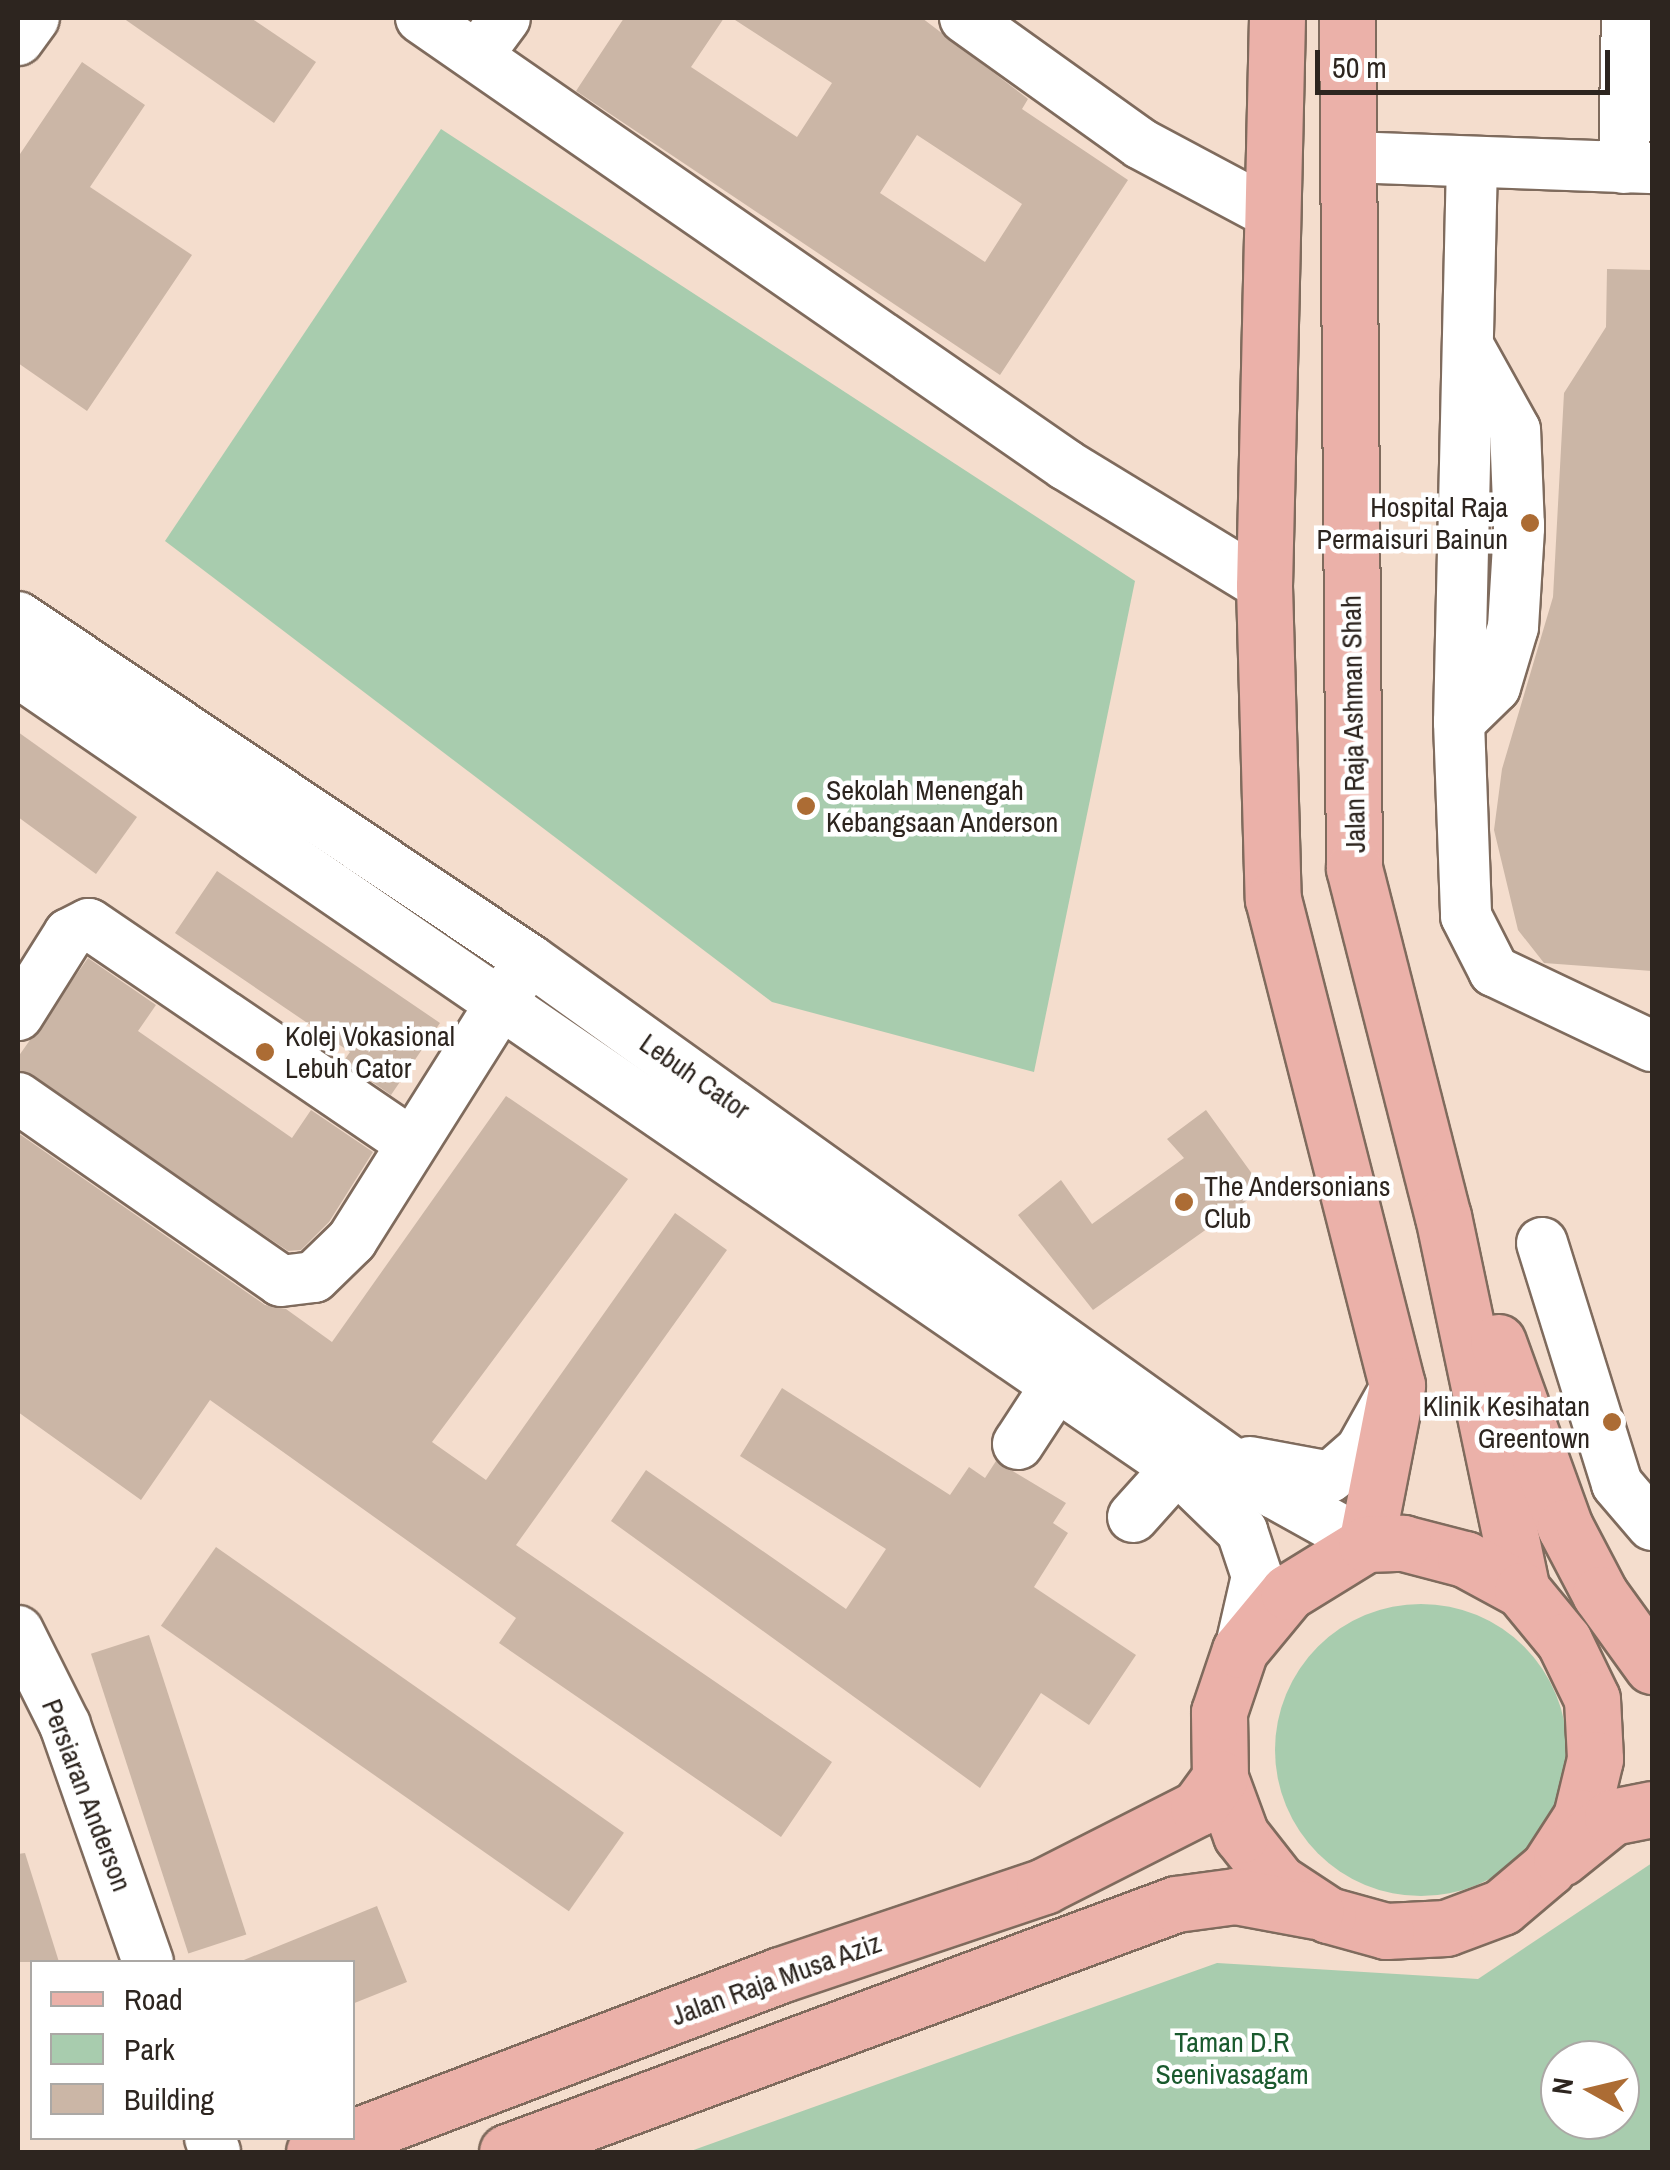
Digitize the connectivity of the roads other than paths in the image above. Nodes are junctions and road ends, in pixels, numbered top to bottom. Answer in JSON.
{"nodes":[{"id":1,"x":34,"y":18,"type":"edge"},
{"id":2,"x":421,"y":18,"type":"edge"},
{"id":3,"x":964,"y":18,"type":"edge"},
{"id":4,"x":1277,"y":18,"type":"edge"},
{"id":5,"x":1347,"y":18,"type":"edge"},
{"id":6,"x":1627,"y":18,"type":"edge"},
{"id":7,"x":491,"y":37,"type":"edge"},
{"id":8,"x":18,"y":40,"type":"edge"},
{"id":9,"x":1347,"y":158,"type":"junction"},
{"id":10,"x":1472,"y":162,"type":"junction"},
{"id":11,"x":1638,"y":168,"type":"edge"},
{"id":12,"x":1270,"y":213,"type":"junction"},
{"id":13,"x":1264,"y":586,"type":"junction"},
{"id":14,"x":18,"y":616,"type":"edge"},
{"id":15,"x":18,"y":672,"type":"edge"},
{"id":16,"x":530,"y":960,"type":"junction"},
{"id":17,"x":500,"y":1002,"type":"junction"},
{"id":18,"x":18,"y":1015,"type":"edge"},
{"id":19,"x":1652,"y":1046,"type":"edge"},
{"id":20,"x":18,"y":1098,"type":"edge"},
{"id":21,"x":411,"y":1143,"type":"junction"},
{"id":22,"x":1444,"y":1216,"type":"junction"},
{"id":23,"x":1542,"y":1244,"type":"dead end"},
{"id":24,"x":1069,"y":1366,"type":"junction"},
{"id":25,"x":1397,"y":1385,"type":"junction"},
{"id":26,"x":1018,"y":1444,"type":"dead end"},
{"id":27,"x":1192,"y":1457,"type":"junction"},
{"id":28,"x":1132,"y":1517,"type":"dead end"},
{"id":29,"x":1652,"y":1524,"type":"edge"},
{"id":30,"x":1366,"y":1544,"type":"junction"},
{"id":31,"x":1522,"y":1590,"type":"junction"},
{"id":32,"x":18,"y":1631,"type":"edge"},
{"id":33,"x":1564,"y":1641,"type":"junction"},
{"id":34,"x":1240,"y":1650,"type":"junction"},
{"id":35,"x":1652,"y":1666,"type":"edge"},
{"id":36,"x":1652,"y":1693,"type":"edge"},
{"id":37,"x":1220,"y":1778,"type":"junction"},
{"id":38,"x":1652,"y":1809,"type":"edge"},
{"id":39,"x":1548,"y":1868,"type":"junction"},
{"id":40,"x":1328,"y":1915,"type":"junction"},
{"id":41,"x":147,"y":1960,"type":"edge"},
{"id":42,"x":355,"y":2136,"type":"edge"},
{"id":43,"x":346,"y":2140,"type":"edge"},
{"id":44,"x":314,"y":2152,"type":"edge"},
{"id":45,"x":507,"y":2152,"type":"edge"}],
"edges":[{"from":1,"to":8,"type":"street"},
{"from":2,"to":7,"type":"street"},
{"from":3,"to":12,"type":"street"},
{"from":4,"to":12,"type":"main road"},
{"from":5,"to":9,"type":"main road","name":"Jalan Raja Ashman Shah"},
{"from":6,"to":11,"type":"street"},
{"from":7,"to":13,"type":"street"},
{"from":9,"to":10,"type":"street"},
{"from":9,"to":22,"type":"main road","name":"Jalan Raja Ashman Shah"},
{"from":10,"to":11,"type":"street"},
{"from":10,"to":19,"type":"street"},
{"from":12,"to":13,"type":"main road"},
{"from":13,"to":25,"type":"main road"},
{"from":14,"to":16,"type":"street","name":"Lebuh Cator"},
{"from":15,"to":17,"type":"street","name":"Lebuh Cator"},
{"from":16,"to":17,"type":"street"},
{"from":16,"to":24,"type":"street","name":"Lebuh Cator"},
{"from":17,"to":21,"type":"street"},
{"from":17,"to":24,"type":"street","name":"Lebuh Cator"},
{"from":18,"to":21,"type":"street"},
{"from":20,"to":21,"type":"street"},
{"from":22,"to":31,"type":"main road","name":"Jalan Raja Ashman Shah"},
{"from":22,"to":35,"type":"main road"},
{"from":23,"to":29,"type":"street"},
{"from":24,"to":26,"type":"street"},
{"from":24,"to":27,"type":"street","name":"Lebuh Cator"},
{"from":25,"to":27,"type":"street"},
{"from":25,"to":30,"type":"main road"},
{"from":27,"to":28,"type":"street"},
{"from":27,"to":30,"type":"street","name":"Lebuh Cator"},
{"from":27,"to":34,"type":"street","name":"Lebuh Cator"},
{"from":30,"to":31,"type":"main road"},
{"from":30,"to":34,"type":"main road"},
{"from":31,"to":33,"type":"main road"},
{"from":32,"to":41,"type":"street","name":"Persiaran Anderson"},
{"from":33,"to":36,"type":"main road"},
{"from":33,"to":39,"type":"main road"},
{"from":34,"to":37,"type":"main road"},
{"from":37,"to":40,"type":"main road"},
{"from":37,"to":42,"type":"main road","name":"Jalan Raja Musa Aziz"},
{"from":38,"to":39,"type":"main road"},
{"from":39,"to":40,"type":"main road"},
{"from":40,"to":45,"type":"main road"},
{"from":43,"to":44,"type":"main road","name":"Jalan Raja Musa Aziz"}]}
